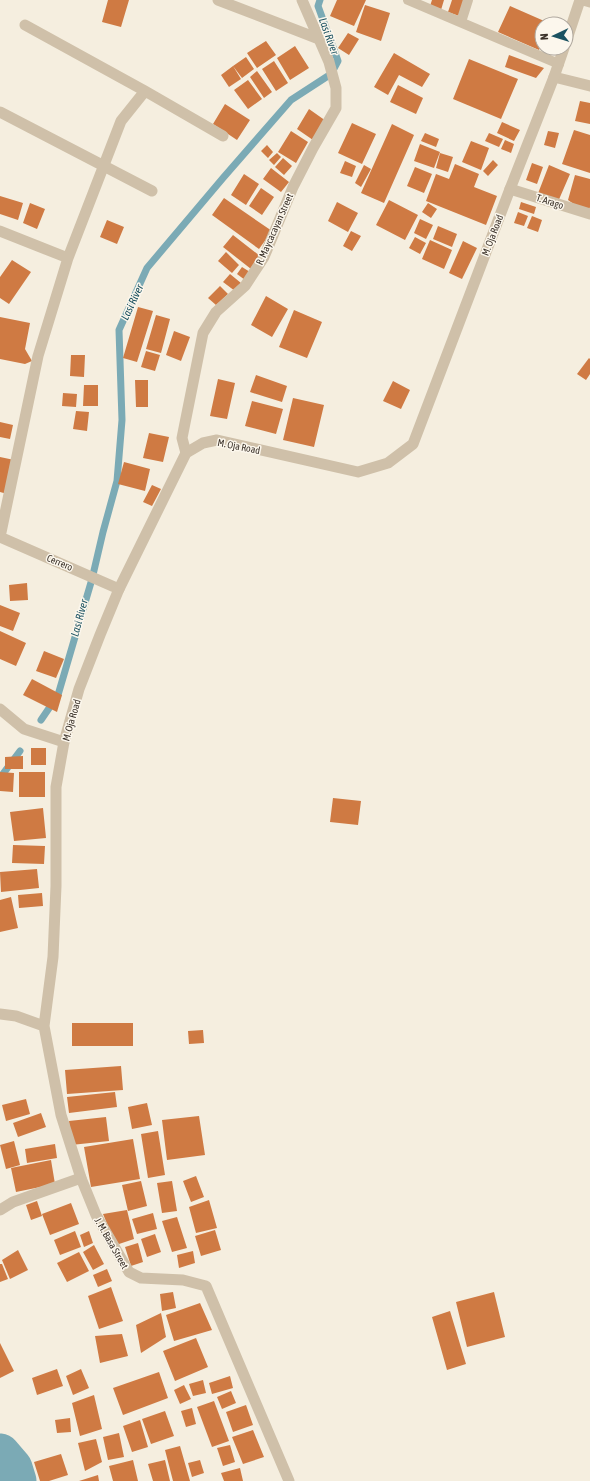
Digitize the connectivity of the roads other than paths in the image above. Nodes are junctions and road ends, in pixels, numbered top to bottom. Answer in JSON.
{"nodes":[{"id":1,"x":218,"y":0,"type":"edge"},
{"id":2,"x":302,"y":0,"type":"edge"},
{"id":3,"x":408,"y":0,"type":"edge"},
{"id":4,"x":468,"y":0,"type":"edge"},
{"id":5,"x":580,"y":0,"type":"edge"},
{"id":6,"x":583,"y":0,"type":"edge"},
{"id":7,"x":590,"y":2,"type":"edge"},
{"id":8,"x":574,"y":18,"type":"edge"},
{"id":9,"x":461,"y":22,"type":"junction"},
{"id":10,"x":25,"y":25,"type":"dead end"},
{"id":11,"x":319,"y":39,"type":"junction"},
{"id":12,"x":562,"y":56,"type":"edge"},
{"id":13,"x":559,"y":64,"type":"junction"},
{"id":14,"x":554,"y":77,"type":"junction"},
{"id":15,"x":590,"y":86,"type":"edge"},
{"id":16,"x":145,"y":91,"type":"junction"},
{"id":17,"x":0,"y":112,"type":"edge"},
{"id":18,"x":223,"y":136,"type":"dead end"},
{"id":19,"x":104,"y":166,"type":"junction"},
{"id":20,"x":510,"y":188,"type":"junction"},
{"id":21,"x":152,"y":191,"type":"dead end"},
{"id":22,"x":590,"y":214,"type":"edge"},
{"id":23,"x":0,"y":231,"type":"edge"},
{"id":24,"x":68,"y":258,"type":"junction"},
{"id":25,"x":186,"y":452,"type":"junction"},
{"id":26,"x":0,"y":537,"type":"edge"},
{"id":27,"x":119,"y":589,"type":"junction"},
{"id":28,"x":0,"y":709,"type":"edge"},
{"id":29,"x":64,"y":742,"type":"junction"},
{"id":30,"x":0,"y":1014,"type":"edge"},
{"id":31,"x":44,"y":1026,"type":"junction"},
{"id":32,"x":81,"y":1178,"type":"junction"},
{"id":33,"x":0,"y":1210,"type":"edge"},
{"id":34,"x":289,"y":1481,"type":"edge"}],
"edges":[{"from":1,"to":11,"type":"street"},
{"from":2,"to":11,"type":"street","name":"R. Maycacayan Street"},
{"from":3,"to":9,"type":"lane"},
{"from":4,"to":9,"type":"lane"},
{"from":5,"to":8,"type":"street"},
{"from":6,"to":7,"type":"street"},
{"from":9,"to":13,"type":"lane"},
{"from":10,"to":16,"type":"street"},
{"from":11,"to":25,"type":"street","name":"R. Maycacayan Street"},
{"from":12,"to":13,"type":"street","name":"M. Oja Road"},
{"from":13,"to":14,"type":"street","name":"M. Oja Road"},
{"from":14,"to":15,"type":"street"},
{"from":14,"to":20,"type":"street","name":"M. Oja Road"},
{"from":16,"to":18,"type":"street"},
{"from":16,"to":19,"type":"street"},
{"from":17,"to":19,"type":"street"},
{"from":19,"to":21,"type":"street"},
{"from":19,"to":24,"type":"street"},
{"from":20,"to":22,"type":"street","name":"T. Arago"},
{"from":20,"to":25,"type":"street","name":"M. Oja Road"},
{"from":23,"to":24,"type":"street"},
{"from":24,"to":26,"type":"street"},
{"from":25,"to":27,"type":"street","name":"M. Oja Road"},
{"from":26,"to":27,"type":"street","name":"Cerrero"},
{"from":27,"to":29,"type":"street","name":"M. Oja Road"},
{"from":28,"to":29,"type":"street"},
{"from":29,"to":31,"type":"street","name":"M. Oja Road"},
{"from":30,"to":31,"type":"street"},
{"from":31,"to":32,"type":"street","name":"J. M. Basa Street"},
{"from":32,"to":33,"type":"street"},
{"from":32,"to":34,"type":"street","name":"J. M. Basa Street"}]}
